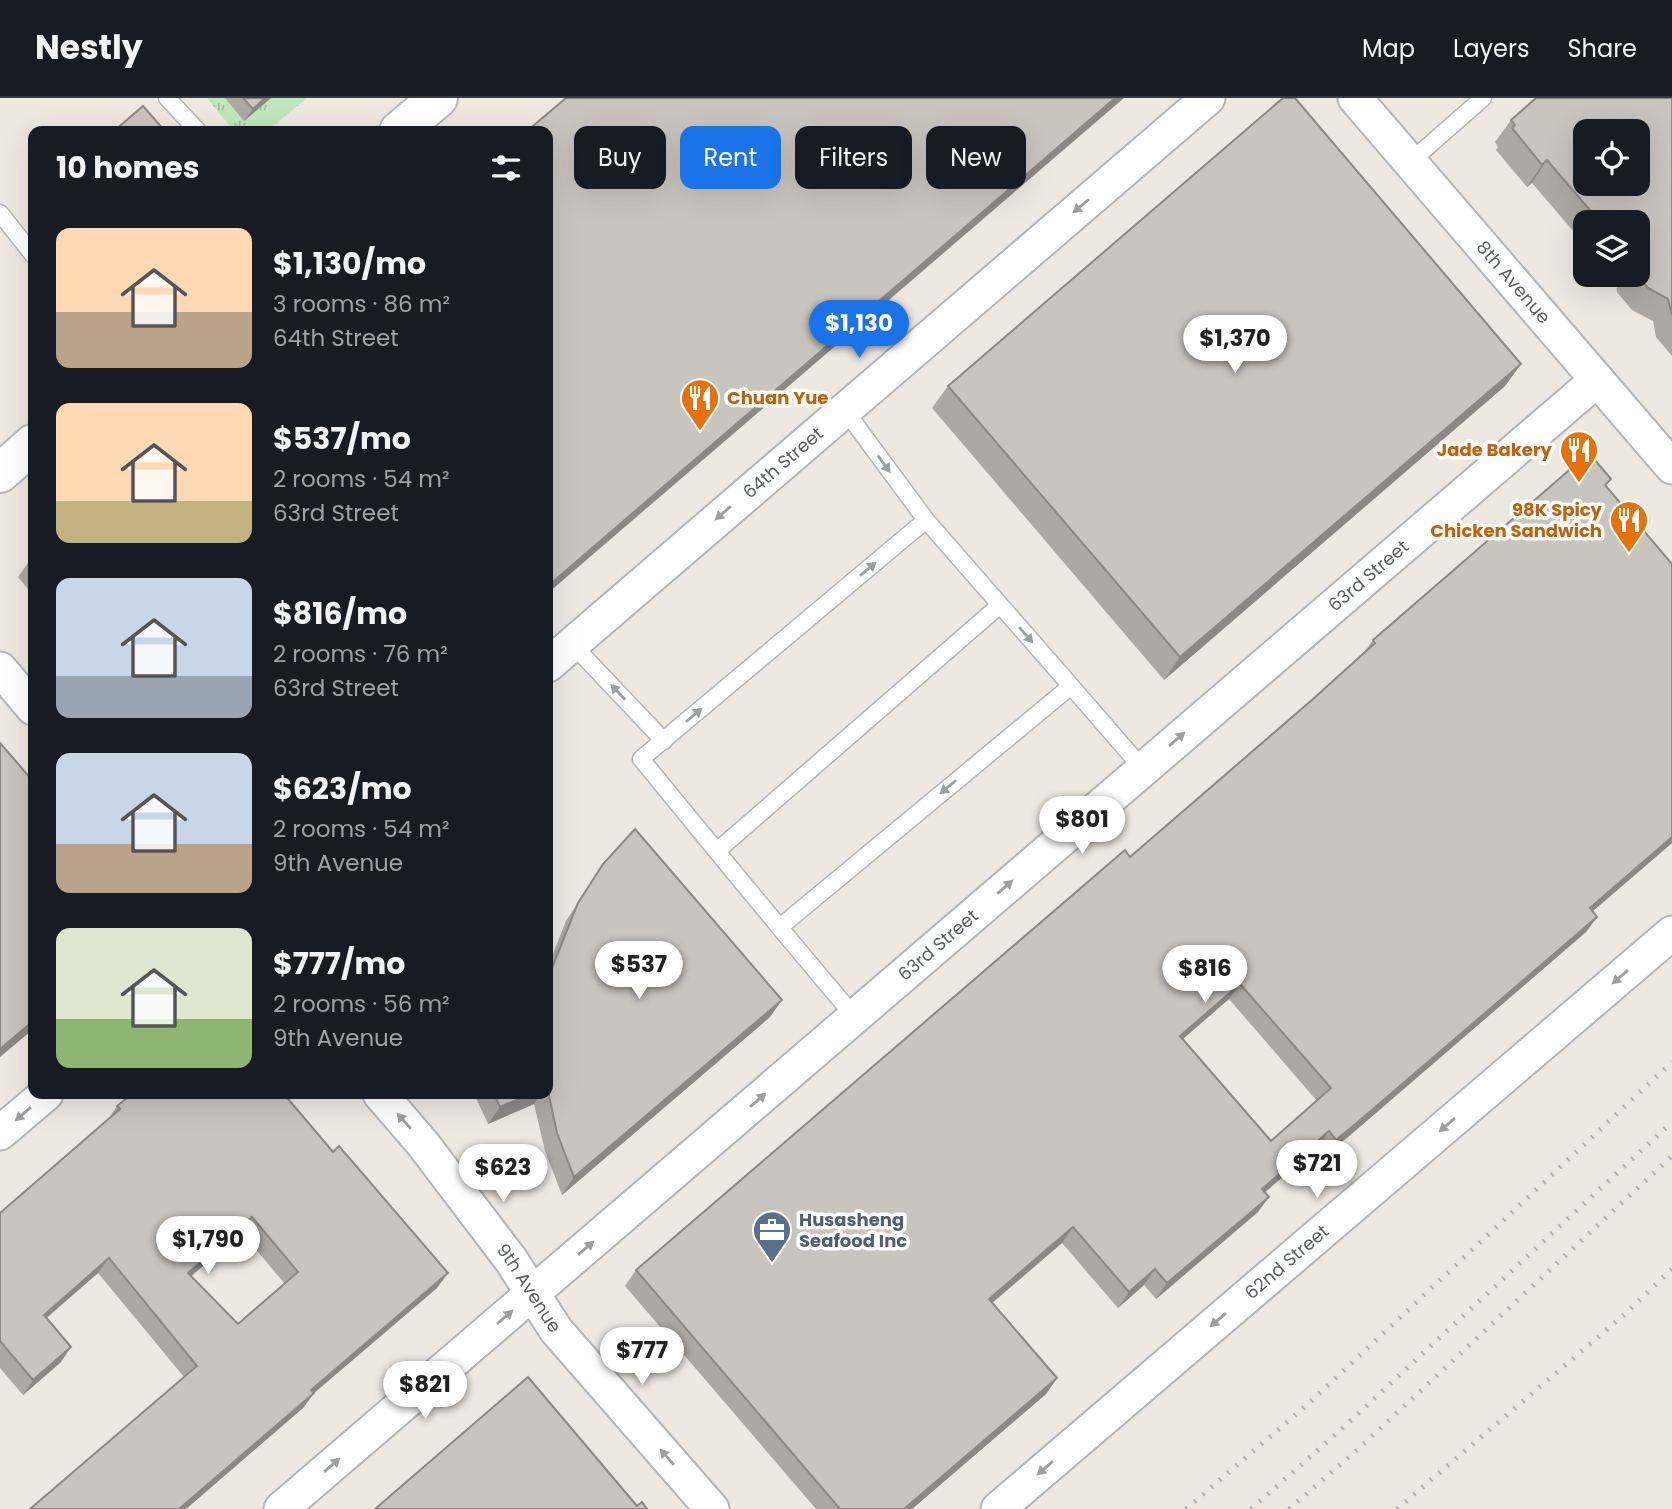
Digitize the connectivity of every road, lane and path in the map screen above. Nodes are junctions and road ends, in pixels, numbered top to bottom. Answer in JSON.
{"nodes":[{"id":1,"x":167,"y":98,"type":"edge"},
{"id":2,"x":438,"y":98,"type":"edge"},
{"id":3,"x":1208,"y":98,"type":"edge"},
{"id":4,"x":1355,"y":98,"type":"edge"},
{"id":5,"x":1483,"y":98,"type":"edge"},
{"id":6,"x":193,"y":126,"type":"edge"},
{"id":7,"x":405,"y":126,"type":"edge"},
{"id":8,"x":1410,"y":162,"type":"junction"},
{"id":9,"x":0,"y":213,"type":"edge"},
{"id":10,"x":28,"y":249,"type":"edge"},
{"id":11,"x":1597,"y":380,"type":"junction"},
{"id":12,"x":844,"y":409,"type":"junction"},
{"id":13,"x":28,"y":448,"type":"edge"},
{"id":14,"x":1672,"y":467,"type":"edge"},
{"id":15,"x":0,"y":473,"type":"edge"},
{"id":16,"x":926,"y":520,"type":"junction"},
{"id":17,"x":1000,"y":605,"type":"junction"},
{"id":18,"x":560,"y":654,"type":"edge"},
{"id":19,"x":0,"y":669,"type":"edge"},
{"id":20,"x":1071,"y":686,"type":"junction"},
{"id":21,"x":28,"y":702,"type":"edge"},
{"id":22,"x":664,"y":741,"type":"junction"},
{"id":23,"x":1143,"y":768,"type":"junction"},
{"id":24,"x":717,"y":850,"type":"junction"},
{"id":25,"x":780,"y":927,"type":"junction"},
{"id":26,"x":1672,"y":933,"type":"edge"},
{"id":27,"x":855,"y":1017,"type":"junction"},
{"id":28,"x":40,"y":1099,"type":"edge"},
{"id":29,"x":384,"y":1099,"type":"edge"},
{"id":30,"x":0,"y":1133,"type":"edge"},
{"id":31,"x":534,"y":1292,"type":"junction"},
{"id":32,"x":281,"y":1509,"type":"edge"},
{"id":33,"x":712,"y":1509,"type":"edge"},
{"id":34,"x":998,"y":1509,"type":"edge"}],
"edges":[{"from":1,"to":6,"type":"lane"},
{"from":2,"to":7,"type":"main road"},
{"from":3,"to":12,"type":"street","name":"64th Street","one_way":true},
{"from":4,"to":8,"type":"street","name":"8th Avenue"},
{"from":5,"to":8,"type":"lane"},
{"from":8,"to":11,"type":"street","name":"8th Avenue"},
{"from":9,"to":10,"type":"lane"},
{"from":11,"to":14,"type":"street","name":"8th Avenue"},
{"from":23,"to":11,"type":"street","name":"63rd Street","one_way":true},
{"from":12,"to":16,"type":"lane","one_way":true},
{"from":12,"to":18,"type":"street","name":"64th Street","one_way":true},
{"from":13,"to":15,"type":"main road"},
{"from":16,"to":17,"type":"lane"},
{"from":22,"to":16,"type":"lane","one_way":true},
{"from":17,"to":20,"type":"lane","one_way":true},
{"from":17,"to":24,"type":"lane"},
{"from":22,"to":18,"type":"lane","one_way":true},
{"from":19,"to":21,"type":"street"},
{"from":20,"to":23,"type":"lane"},
{"from":20,"to":25,"type":"lane","one_way":true},
{"from":22,"to":24,"type":"lane"},
{"from":27,"to":23,"type":"street","name":"63rd Street","one_way":true},
{"from":24,"to":25,"type":"lane"},
{"from":25,"to":27,"type":"lane"},
{"from":26,"to":34,"type":"street","name":"62nd Street","one_way":true},
{"from":31,"to":27,"type":"street","name":"63rd Street","one_way":true},
{"from":28,"to":30,"type":"street","one_way":true},
{"from":31,"to":29,"type":"street","name":"9th Avenue","one_way":true},
{"from":32,"to":31,"type":"street","name":"63rd Street","one_way":true},
{"from":33,"to":31,"type":"street","name":"9th Avenue","one_way":true}]}
